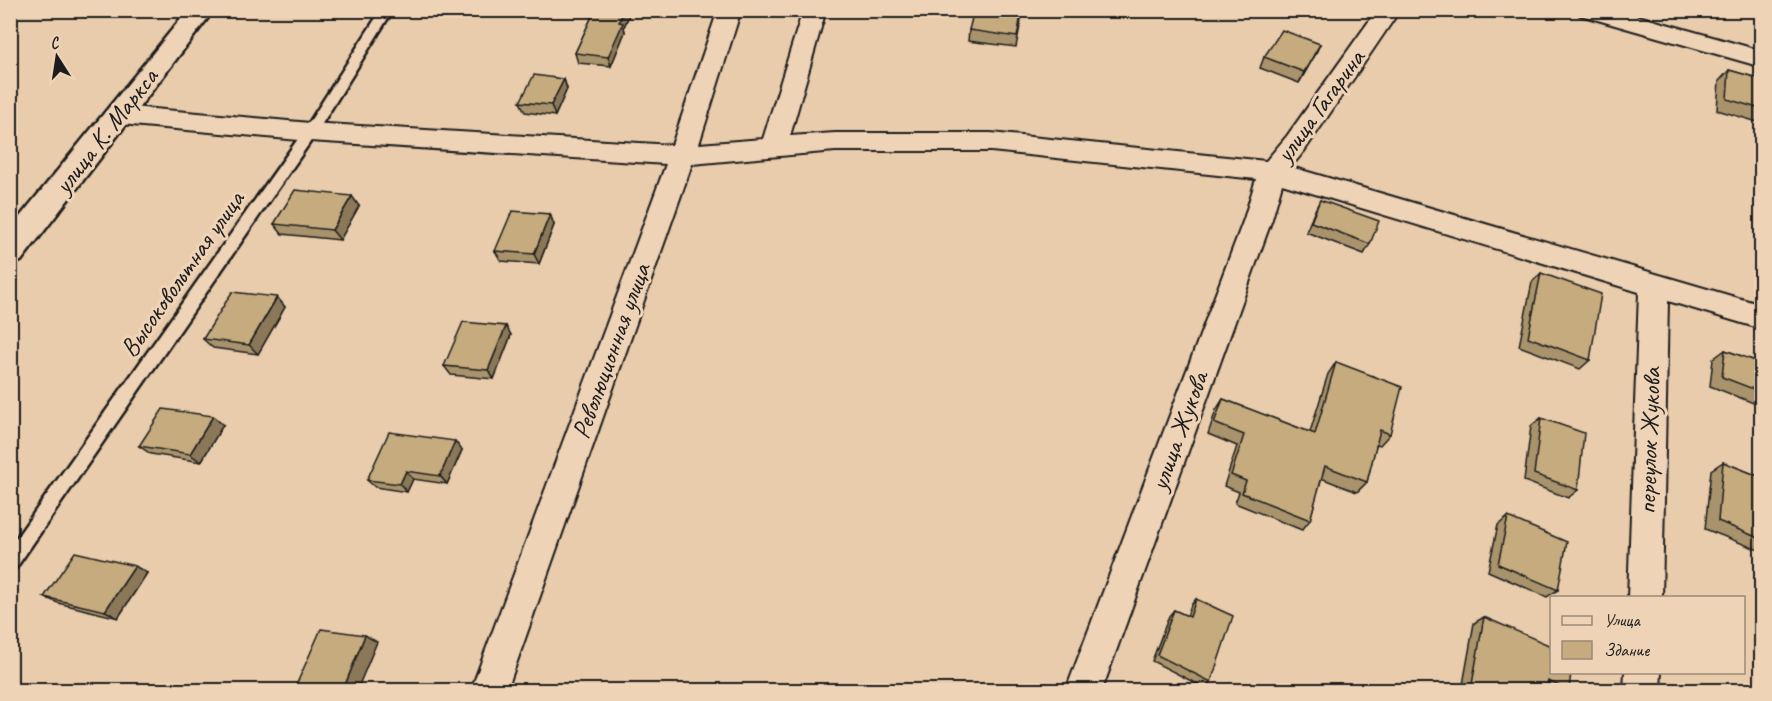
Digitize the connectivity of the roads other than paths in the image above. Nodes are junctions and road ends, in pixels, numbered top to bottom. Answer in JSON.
{"nodes":[{"id":1,"x":202,"y":10,"type":"edge"},
{"id":2,"x":387,"y":10,"type":"edge"},
{"id":3,"x":730,"y":10,"type":"edge"},
{"id":4,"x":815,"y":10,"type":"edge"},
{"id":5,"x":1389,"y":10,"type":"edge"},
{"id":6,"x":1588,"y":10,"type":"edge"},
{"id":7,"x":1761,"y":60,"type":"edge"},
{"id":8,"x":120,"y":115,"type":"junction"},
{"id":9,"x":310,"y":132,"type":"junction"},
{"id":10,"x":774,"y":146,"type":"junction"},
{"id":11,"x":682,"y":155,"type":"junction"},
{"id":12,"x":1272,"y":171,"type":"junction"},
{"id":13,"x":10,"y":252,"type":"edge"},
{"id":14,"x":1654,"y":284,"type":"junction"},
{"id":15,"x":1761,"y":317,"type":"edge"},
{"id":16,"x":10,"y":562,"type":"edge"},
{"id":17,"x":1645,"y":596,"type":"edge"},
{"id":18,"x":1643,"y":674,"type":"edge"},
{"id":19,"x":489,"y":690,"type":"edge"},
{"id":20,"x":1083,"y":690,"type":"edge"},
{"id":21,"x":1642,"y":690,"type":"edge"}],
"edges":[{"from":1,"to":8,"type":"main road","name":"улица К. Маркса"},
{"from":2,"to":9,"type":"lane","name":"Высоковольтная улица"},
{"from":3,"to":11,"type":"street","name":"Революционная улица"},
{"from":4,"to":10,"type":"street"},
{"from":5,"to":12,"type":"street","name":"улица Гагарина"},
{"from":6,"to":7,"type":"street"},
{"from":8,"to":9,"type":"street"},
{"from":8,"to":13,"type":"main road","name":"улица К. Маркса"},
{"from":9,"to":11,"type":"street"},
{"from":9,"to":16,"type":"lane","name":"Высоковольтная улица"},
{"from":10,"to":11,"type":"street"},
{"from":10,"to":12,"type":"street"},
{"from":11,"to":19,"type":"street","name":"Революционная улица"},
{"from":12,"to":14,"type":"street"},
{"from":12,"to":20,"type":"street","name":"улица Жукова"},
{"from":14,"to":15,"type":"street"},
{"from":14,"to":17,"type":"street","name":"переулок Жукова"},
{"from":18,"to":21,"type":"street"}]}
